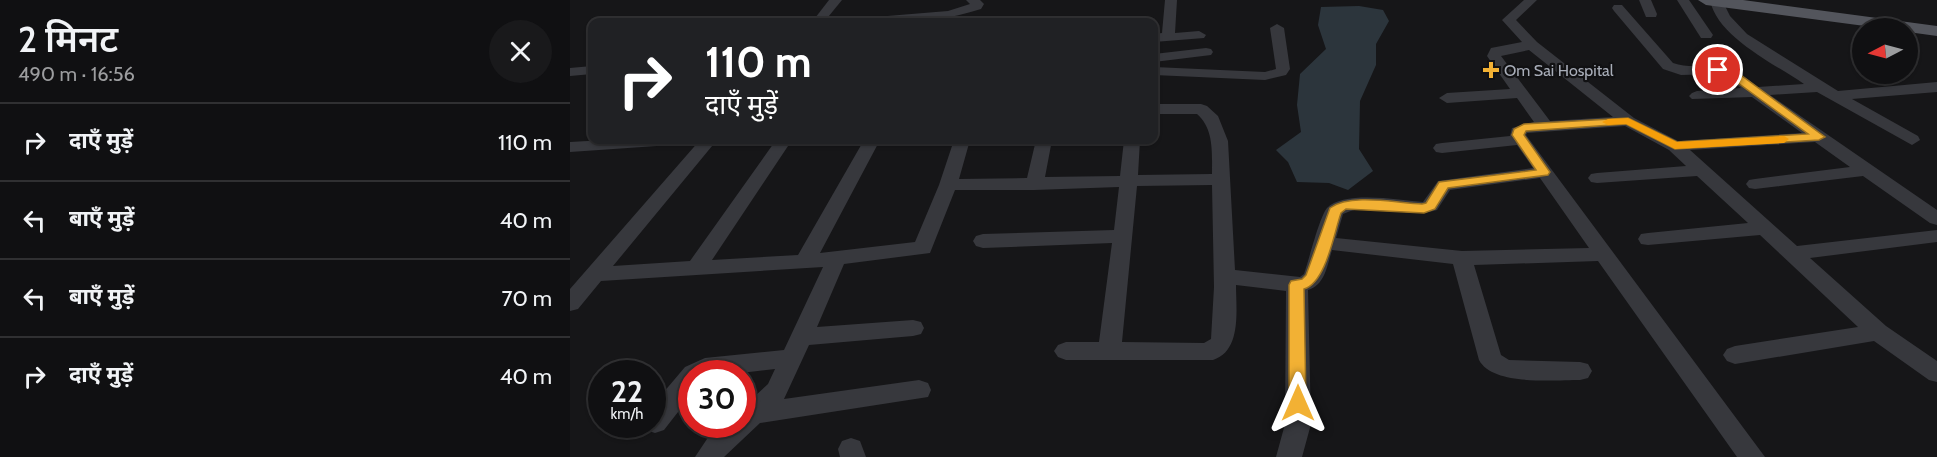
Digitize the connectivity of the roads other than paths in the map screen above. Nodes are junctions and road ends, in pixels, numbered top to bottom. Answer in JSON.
{"nodes":[{"id":1,"x":836,"y":0,"type":"edge"},
{"id":2,"x":972,"y":0,"type":"edge"},
{"id":3,"x":1171,"y":0,"type":"edge"},
{"id":4,"x":1531,"y":0,"type":"edge"},
{"id":5,"x":1645,"y":0,"type":"edge"},
{"id":6,"x":1683,"y":0,"type":"edge"},
{"id":7,"x":1735,"y":0,"type":"edge"},
{"id":8,"x":1711,"y":1,"type":"edge"},
{"id":9,"x":1618,"y":8,"type":"dead end"},
{"id":10,"x":1651,"y":14,"type":"dead end"},
{"id":11,"x":821,"y":18,"type":"edge"},
{"id":12,"x":912,"y":18,"type":"edge"},
{"id":13,"x":1277,"y":28,"type":"dead end"},
{"id":14,"x":1937,"y":29,"type":"edge"},
{"id":15,"x":1199,"y":35,"type":"dead end"},
{"id":16,"x":1706,"y":35,"type":"dead end"},
{"id":17,"x":1161,"y":38,"type":"edge"},
{"id":18,"x":1532,"y":45,"type":"junction"},
{"id":19,"x":1206,"y":52,"type":"dead end"},
{"id":20,"x":1158,"y":58,"type":"edge"},
{"id":21,"x":588,"y":70,"type":"edge"},
{"id":22,"x":1158,"y":71,"type":"edge"},
{"id":23,"x":570,"y":72,"type":"edge"},
{"id":24,"x":1820,"y":87,"type":"junction"},
{"id":25,"x":1937,"y":87,"type":"edge"},
{"id":26,"x":1754,"y":92,"type":"junction"},
{"id":27,"x":1521,"y":93,"type":"junction"},
{"id":28,"x":1697,"y":96,"type":"dead end"},
{"id":29,"x":1836,"y":96,"type":"junction"},
{"id":30,"x":1447,"y":98,"type":"dead end"},
{"id":31,"x":1158,"y":109,"type":"edge"},
{"id":32,"x":1628,"y":121,"type":"junction"},
{"id":33,"x":1545,"y":126,"type":"junction"},
{"id":34,"x":1819,"y":137,"type":"junction"},
{"id":35,"x":1521,"y":140,"type":"junction"},
{"id":36,"x":1912,"y":140,"type":"dead end"},
{"id":37,"x":613,"y":144,"type":"edge"},
{"id":38,"x":706,"y":144,"type":"edge"},
{"id":39,"x":781,"y":144,"type":"edge"},
{"id":40,"x":870,"y":144,"type":"edge"},
{"id":41,"x":961,"y":144,"type":"edge"},
{"id":42,"x":1043,"y":144,"type":"edge"},
{"id":43,"x":1132,"y":144,"type":"edge"},
{"id":44,"x":1675,"y":146,"type":"junction"},
{"id":45,"x":570,"y":147,"type":"edge"},
{"id":46,"x":1442,"y":148,"type":"dead end"},
{"id":47,"x":1702,"y":170,"type":"junction"},
{"id":48,"x":1868,"y":170,"type":"junction"},
{"id":49,"x":1544,"y":172,"type":"junction"},
{"id":50,"x":1597,"y":178,"type":"dead end"},
{"id":51,"x":1223,"y":179,"type":"junction"},
{"id":52,"x":1128,"y":182,"type":"junction"},
{"id":53,"x":1755,"y":184,"type":"dead end"},
{"id":54,"x":948,"y":185,"type":"junction"},
{"id":55,"x":1034,"y":185,"type":"junction"},
{"id":56,"x":1937,"y":219,"type":"edge"},
{"id":57,"x":1763,"y":228,"type":"junction"},
{"id":58,"x":1123,"y":236,"type":"junction"},
{"id":59,"x":1648,"y":239,"type":"dead end"},
{"id":60,"x":1933,"y":240,"type":"edge"},
{"id":61,"x":983,"y":241,"type":"dead end"},
{"id":62,"x":1324,"y":243,"type":"junction"},
{"id":63,"x":1794,"y":253,"type":"junction"},
{"id":64,"x":1602,"y":254,"type":"junction"},
{"id":65,"x":837,"y":258,"type":"junction"},
{"id":66,"x":1462,"y":258,"type":"junction"},
{"id":67,"x":805,"y":262,"type":"junction"},
{"id":68,"x":696,"y":268,"type":"junction"},
{"id":69,"x":596,"y":274,"type":"junction"},
{"id":70,"x":1225,"y":276,"type":"junction"},
{"id":71,"x":1297,"y":285,"type":"junction"},
{"id":72,"x":570,"y":303,"type":"edge"},
{"id":73,"x":913,"y":328,"type":"dead end"},
{"id":74,"x":1878,"y":332,"type":"junction"},
{"id":75,"x":797,"y":348,"type":"junction"},
{"id":76,"x":1066,"y":351,"type":"dead end"},
{"id":77,"x":1109,"y":351,"type":"junction"},
{"id":78,"x":1735,"y":355,"type":"dead end"},
{"id":79,"x":739,"y":360,"type":"edge"},
{"id":80,"x":1580,"y":371,"type":"dead end"},
{"id":81,"x":1937,"y":373,"type":"edge"},
{"id":82,"x":919,"y":390,"type":"dead end"},
{"id":83,"x":678,"y":392,"type":"edge"},
{"id":84,"x":666,"y":408,"type":"edge"},
{"id":85,"x":756,"y":411,"type":"edge"},
{"id":86,"x":756,"y":418,"type":"edge"},
{"id":87,"x":725,"y":438,"type":"edge"},
{"id":88,"x":708,"y":457,"type":"edge"},
{"id":89,"x":1289,"y":457,"type":"edge"},
{"id":90,"x":1752,"y":457,"type":"edge"}],
"edges":[{"from":1,"to":11,"type":"street"},
{"from":2,"to":12,"type":"street"},
{"from":3,"to":17,"type":"street"},
{"from":4,"to":18,"type":"street"},
{"from":5,"to":10,"type":"street"},
{"from":6,"to":16,"type":"street"},
{"from":7,"to":14,"type":"main road"},
{"from":8,"to":14,"type":"main road"},
{"from":8,"to":24,"type":"street"},
{"from":9,"to":26,"type":"street"},
{"from":13,"to":22,"type":"street"},
{"from":15,"to":17,"type":"street"},
{"from":18,"to":27,"type":"street"},
{"from":18,"to":32,"type":"street"},
{"from":19,"to":20,"type":"street"},
{"from":21,"to":23,"type":"street"},
{"from":24,"to":26,"type":"street"},
{"from":24,"to":29,"type":"street"},
{"from":25,"to":29,"type":"street"},
{"from":26,"to":28,"type":"street"},
{"from":26,"to":34,"type":"street"},
{"from":27,"to":30,"type":"street"},
{"from":27,"to":33,"type":"street"},
{"from":29,"to":36,"type":"street"},
{"from":31,"to":51,"type":"street"},
{"from":32,"to":33,"type":"street"},
{"from":32,"to":44,"type":"street"},
{"from":33,"to":35,"type":"street"},
{"from":34,"to":44,"type":"street"},
{"from":34,"to":48,"type":"street"},
{"from":35,"to":46,"type":"street"},
{"from":35,"to":49,"type":"street"},
{"from":37,"to":45,"type":"street"},
{"from":38,"to":69,"type":"street"},
{"from":39,"to":68,"type":"street"},
{"from":40,"to":67,"type":"street"},
{"from":41,"to":54,"type":"street"},
{"from":42,"to":55,"type":"street"},
{"from":43,"to":52,"type":"street"},
{"from":44,"to":47,"type":"street"},
{"from":47,"to":50,"type":"street"},
{"from":47,"to":57,"type":"street"},
{"from":48,"to":53,"type":"street"},
{"from":48,"to":56,"type":"street"},
{"from":49,"to":62,"type":"street"},
{"from":49,"to":64,"type":"street"},
{"from":51,"to":52,"type":"street"},
{"from":51,"to":70,"type":"street"},
{"from":52,"to":55,"type":"street"},
{"from":52,"to":58,"type":"street"},
{"from":54,"to":55,"type":"street"},
{"from":54,"to":65,"type":"street"},
{"from":57,"to":59,"type":"street"},
{"from":57,"to":63,"type":"street"},
{"from":58,"to":61,"type":"street"},
{"from":58,"to":77,"type":"street"},
{"from":60,"to":63,"type":"street"},
{"from":62,"to":66,"type":"street"},
{"from":62,"to":71,"type":"street"},
{"from":63,"to":74,"type":"street"},
{"from":64,"to":66,"type":"street"},
{"from":64,"to":90,"type":"street"},
{"from":65,"to":67,"type":"street"},
{"from":65,"to":75,"type":"street"},
{"from":66,"to":80,"type":"street"},
{"from":67,"to":68,"type":"street"},
{"from":68,"to":69,"type":"street"},
{"from":69,"to":72,"type":"street"},
{"from":70,"to":71,"type":"street"},
{"from":70,"to":77,"type":"street"},
{"from":71,"to":89,"type":"street"},
{"from":73,"to":75,"type":"street"},
{"from":74,"to":78,"type":"street"},
{"from":74,"to":81,"type":"street"},
{"from":75,"to":79,"type":"street"},
{"from":75,"to":85,"type":"street"},
{"from":76,"to":77,"type":"street"},
{"from":82,"to":86,"type":"street"},
{"from":83,"to":84,"type":"street"},
{"from":87,"to":88,"type":"street"}]}
